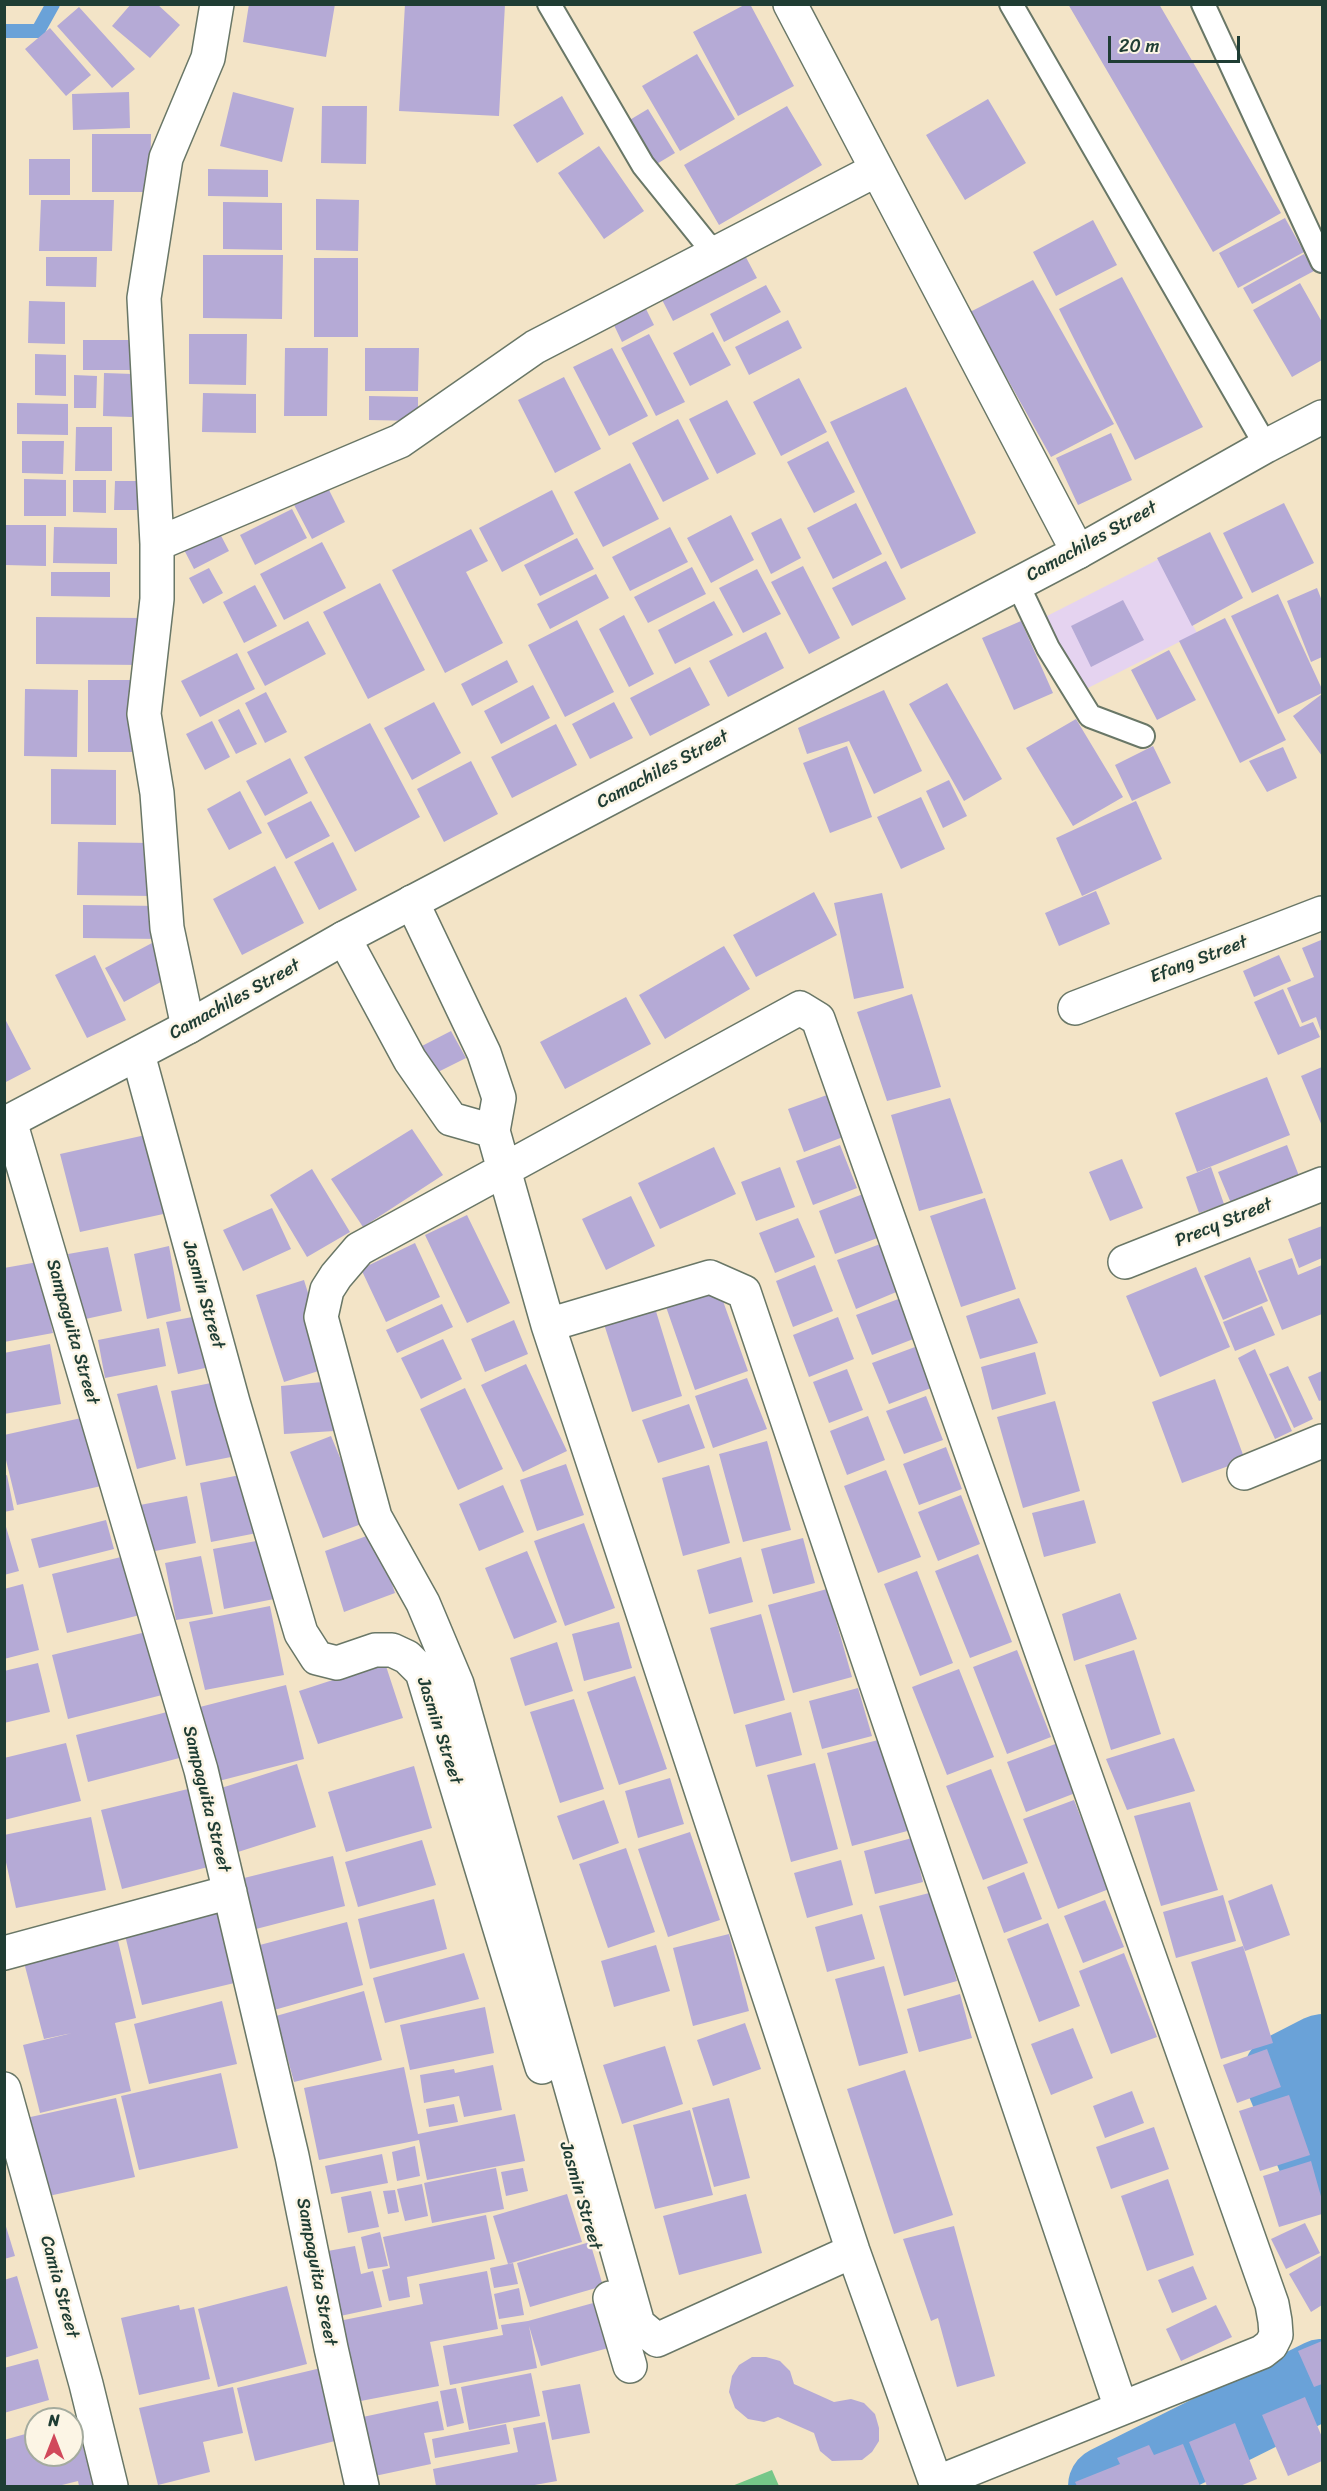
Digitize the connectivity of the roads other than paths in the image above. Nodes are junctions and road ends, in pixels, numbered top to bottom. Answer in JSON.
{"nodes":[{"id":1,"x":217,"y":4,"type":"edge"},
{"id":2,"x":549,"y":4,"type":"edge"},
{"id":3,"x":790,"y":4,"type":"edge"},
{"id":4,"x":1011,"y":4,"type":"edge"},
{"id":5,"x":1203,"y":4,"type":"edge"},
{"id":6,"x":876,"y":170,"type":"junction"},
{"id":7,"x":717,"y":252,"type":"junction"},
{"id":8,"x":1323,"y":261,"type":"edge"},
{"id":9,"x":1323,"y":417,"type":"edge"},
{"id":10,"x":1266,"y":446,"type":"junction"},
{"id":11,"x":157,"y":544,"type":"junction"},
{"id":12,"x":1078,"y":552,"type":"junction"},
{"id":13,"x":1017,"y":583,"type":"junction"},
{"id":14,"x":1143,"y":736,"type":"dead end"},
{"id":15,"x":412,"y":902,"type":"junction"},
{"id":16,"x":1323,"y":913,"type":"edge"},
{"id":17,"x":344,"y":938,"type":"junction"},
{"id":18,"x":1075,"y":1008,"type":"dead end"},
{"id":19,"x":188,"y":1028,"type":"junction"},
{"id":20,"x":138,"y":1054,"type":"junction"},
{"id":21,"x":7,"y":1123,"type":"edge"},
{"id":22,"x":493,"y":1131,"type":"junction"},
{"id":23,"x":502,"y":1169,"type":"junction"},
{"id":24,"x":1323,"y":1184,"type":"edge"},
{"id":25,"x":1125,"y":1262,"type":"dead end"},
{"id":26,"x":548,"y":1325,"type":"junction"},
{"id":27,"x":1323,"y":1441,"type":"edge"},
{"id":28,"x":1244,"y":1473,"type":"dead end"},
{"id":29,"x":230,"y":1892,"type":"junction"},
{"id":30,"x":4,"y":1953,"type":"edge"},
{"id":31,"x":4,"y":2089,"type":"edge"},
{"id":32,"x":853,"y":2251,"type":"junction"},
{"id":33,"x":630,"y":2366,"type":"dead end"},
{"id":34,"x":1121,"y":2409,"type":"junction"},
{"id":35,"x":937,"y":2485,"type":"edge"},
{"id":36,"x":111,"y":2487,"type":"edge"},
{"id":37,"x":362,"y":2487,"type":"edge"}],
"edges":[{"from":1,"to":11,"type":"street"},
{"from":2,"to":7,"type":"lane"},
{"from":3,"to":6,"type":"street"},
{"from":4,"to":10,"type":"lane"},
{"from":5,"to":8,"type":"lane"},
{"from":6,"to":7,"type":"street"},
{"from":6,"to":12,"type":"street"},
{"from":7,"to":11,"type":"street"},
{"from":9,"to":10,"type":"street","name":"Camachiles Street"},
{"from":10,"to":12,"type":"street","name":"Camachiles Street"},
{"from":11,"to":19,"type":"street"},
{"from":12,"to":13,"type":"street","name":"Camachiles Street"},
{"from":13,"to":14,"type":"lane"},
{"from":13,"to":15,"type":"street","name":"Camachiles Street"},
{"from":15,"to":17,"type":"street","name":"Camachiles Street"},
{"from":15,"to":22,"type":"street"},
{"from":16,"to":18,"type":"street","name":"Efang Street"},
{"from":17,"to":19,"type":"street","name":"Camachiles Street"},
{"from":17,"to":22,"type":"street"},
{"from":19,"to":20,"type":"street","name":"Camachiles Street"},
{"from":20,"to":21,"type":"street","name":"Camachiles Street"},
{"from":20,"to":33,"type":"street","name":"Jasmin Street"},
{"from":21,"to":29,"type":"street","name":"Sampaguita Street"},
{"from":22,"to":23,"type":"street"},
{"from":23,"to":26,"type":"street"},
{"from":23,"to":32,"type":"street"},
{"from":23,"to":34,"type":"street"},
{"from":24,"to":25,"type":"street","name":"Precy Street"},
{"from":26,"to":32,"type":"street"},
{"from":26,"to":34,"type":"street"},
{"from":27,"to":28,"type":"street"},
{"from":29,"to":30,"type":"street"},
{"from":29,"to":37,"type":"street","name":"Sampaguita Street"},
{"from":31,"to":36,"type":"street","name":"Camia Street"},
{"from":32,"to":35,"type":"street"},
{"from":34,"to":35,"type":"street"}]}
